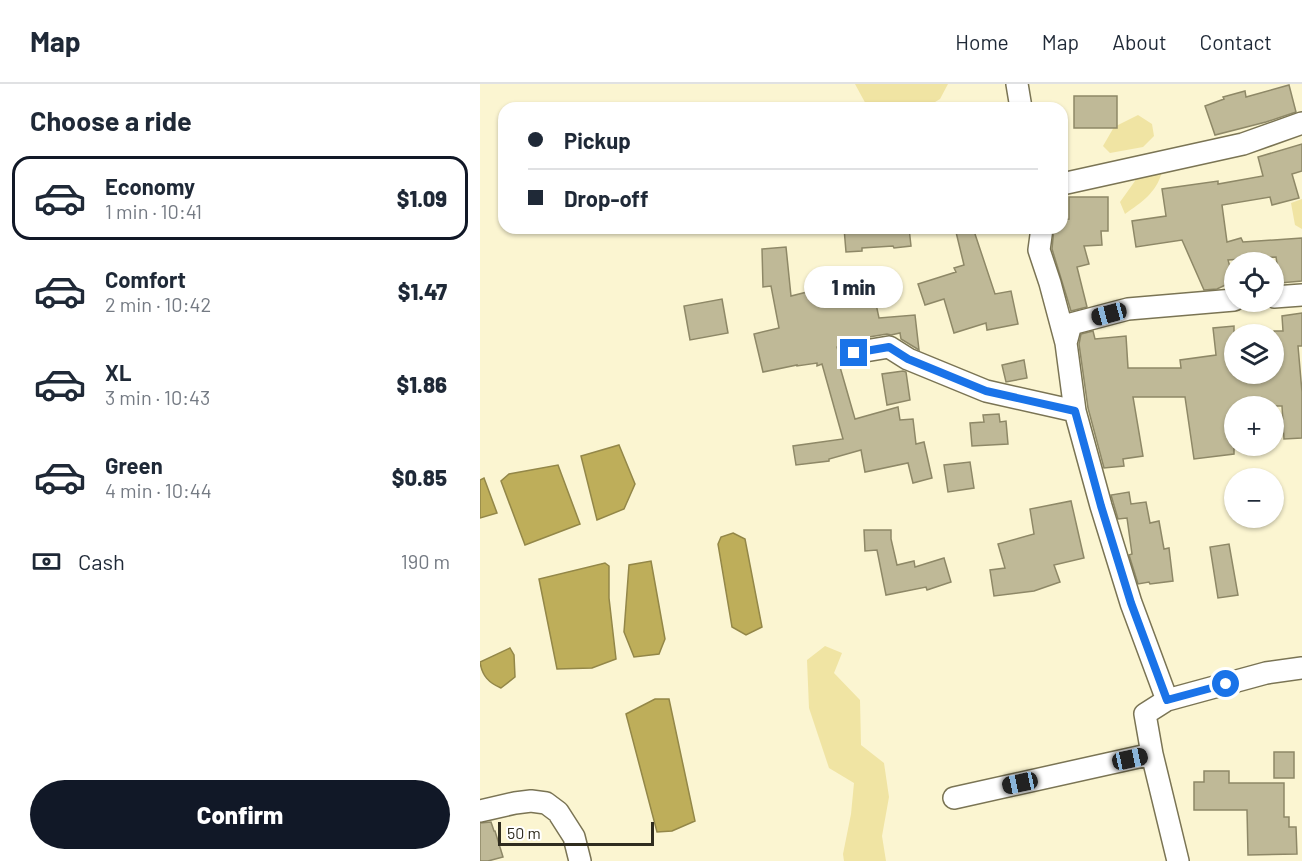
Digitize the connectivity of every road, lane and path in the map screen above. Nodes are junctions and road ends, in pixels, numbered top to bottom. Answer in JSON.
{"nodes":[{"id":1,"x":1017,"y":84,"type":"edge"},
{"id":2,"x":1021,"y":102,"type":"edge"},
{"id":3,"x":1302,"y":123,"type":"edge"},
{"id":4,"x":1068,"y":183,"type":"edge"},
{"id":5,"x":1041,"y":234,"type":"edge"},
{"id":6,"x":1302,"y":295,"type":"edge"},
{"id":7,"x":1284,"y":296,"type":"edge"},
{"id":8,"x":1224,"y":301,"type":"edge"},
{"id":9,"x":1066,"y":342,"type":"junction"},
{"id":10,"x":854,"y":353,"type":"dead end"},
{"id":11,"x":1075,"y":411,"type":"junction"},
{"id":12,"x":1302,"y":668,"type":"edge"},
{"id":13,"x":1167,"y":700,"type":"junction"},
{"id":14,"x":1152,"y":754,"type":"junction"},
{"id":15,"x":954,"y":798,"type":"dead end"},
{"id":16,"x":480,"y":811,"type":"edge"},
{"id":17,"x":580,"y":861,"type":"edge"},
{"id":18,"x":1179,"y":861,"type":"edge"}],
"edges":[{"from":1,"to":2,"type":"street"},
{"from":3,"to":4,"type":"street"},
{"from":5,"to":9,"type":"street"},
{"from":6,"to":7,"type":"street"},
{"from":8,"to":9,"type":"street"},
{"from":9,"to":11,"type":"street"},
{"from":10,"to":11,"type":"street"},
{"from":11,"to":13,"type":"street"},
{"from":12,"to":13,"type":"street"},
{"from":13,"to":14,"type":"street"},
{"from":14,"to":15,"type":"street"},
{"from":14,"to":18,"type":"street"},
{"from":16,"to":17,"type":"street"}]}
